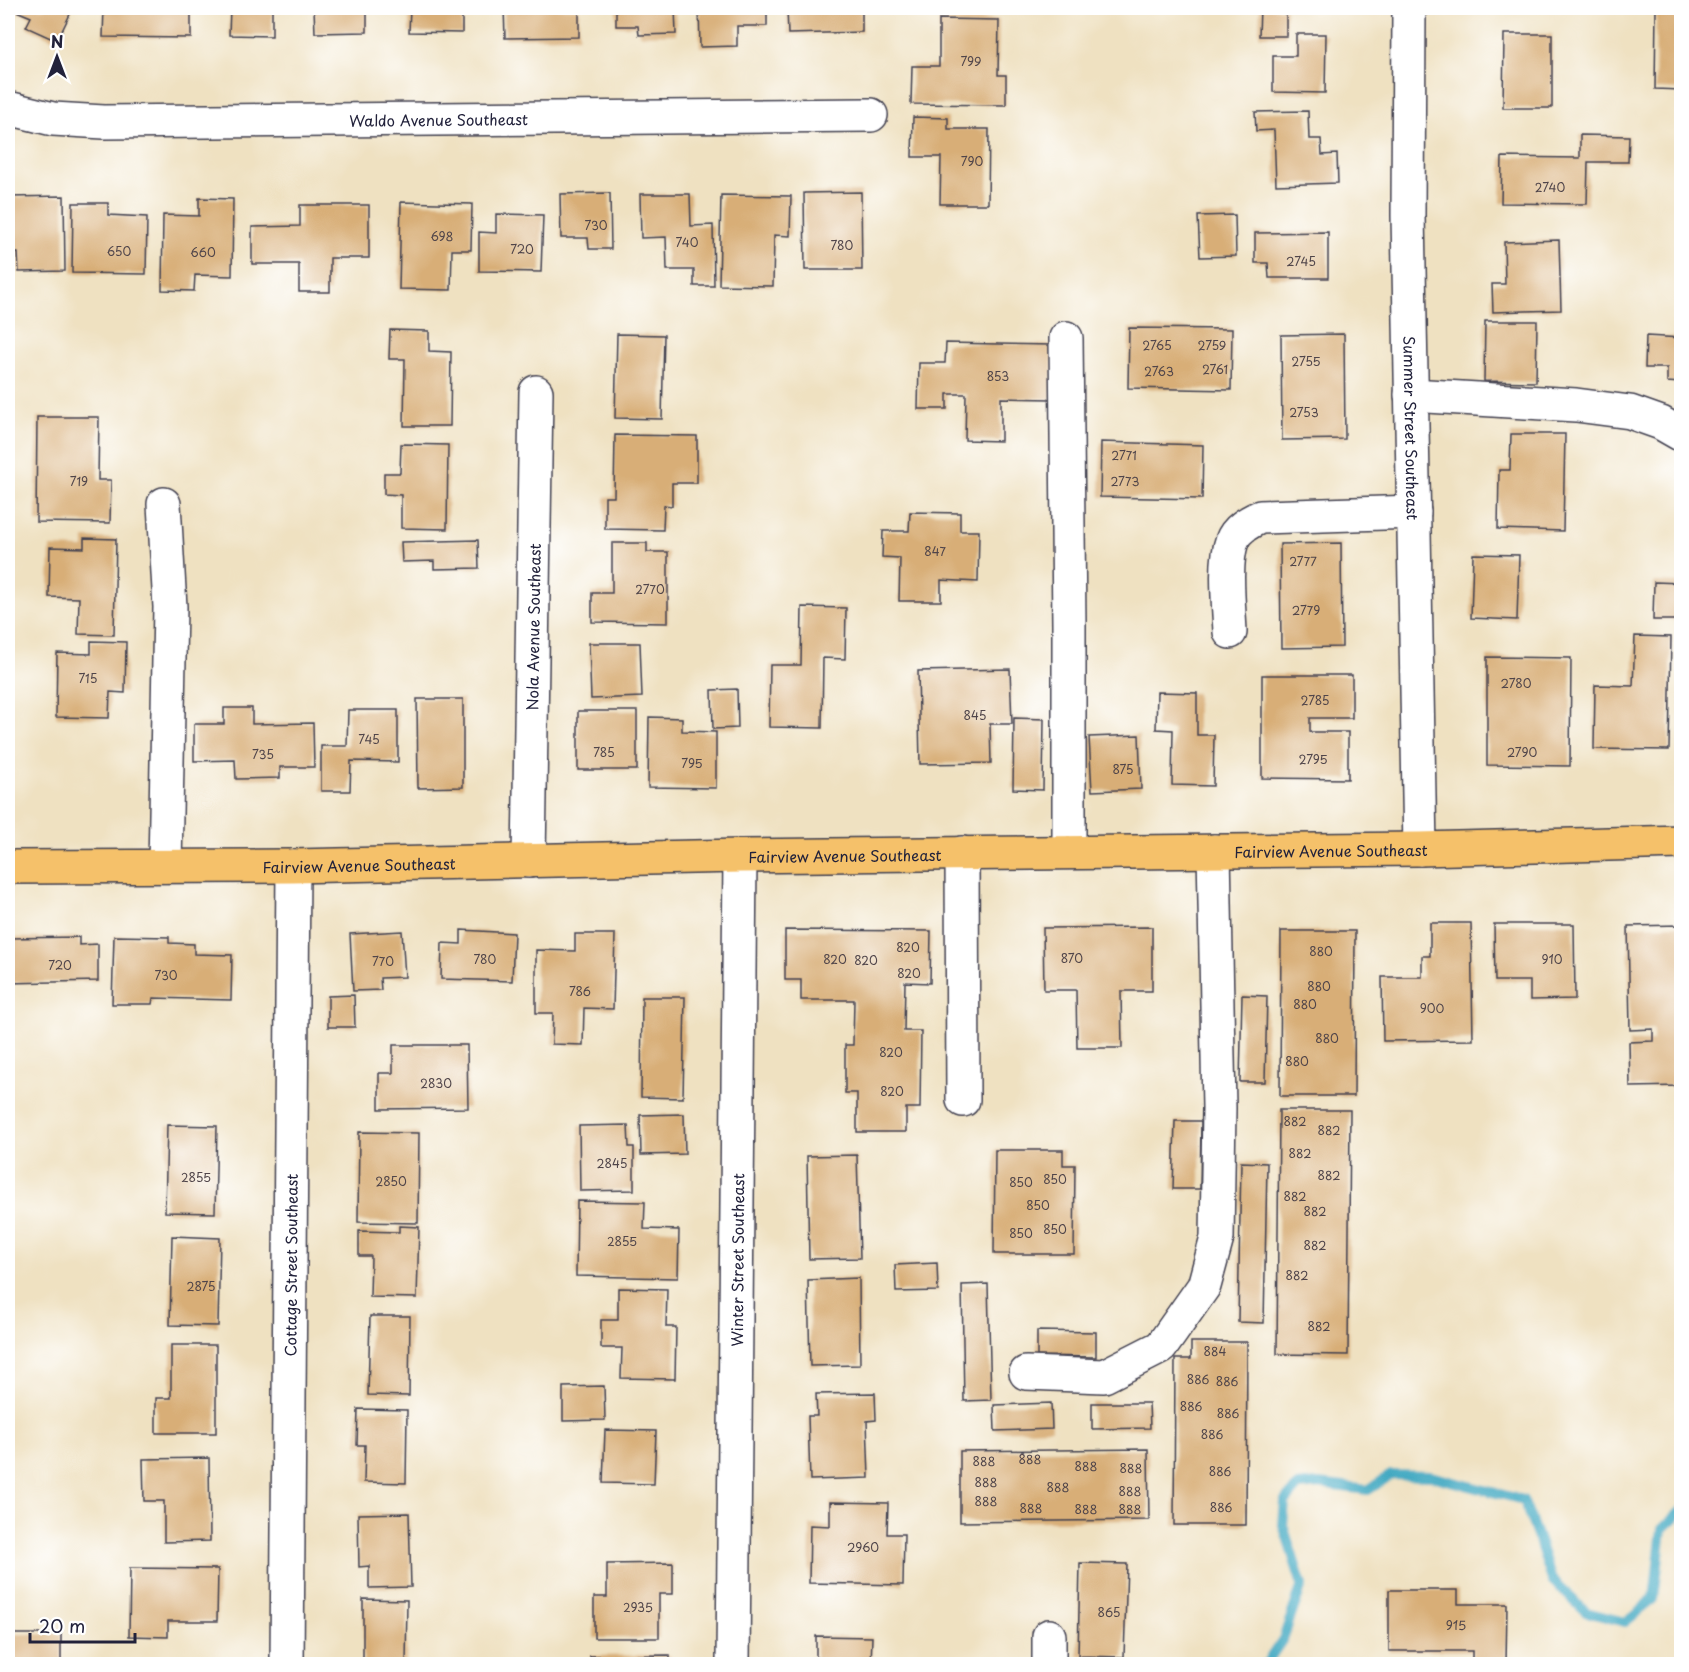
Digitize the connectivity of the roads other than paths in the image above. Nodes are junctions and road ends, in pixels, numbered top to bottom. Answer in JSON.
{"nodes":[{"id":1,"x":1409,"y":8,"type":"edge"},
{"id":2,"x":8,"y":108,"type":"edge"},
{"id":3,"x":871,"y":115,"type":"dead end"},
{"id":4,"x":1065,"y":338,"type":"dead end"},
{"id":5,"x":536,"y":392,"type":"dead end"},
{"id":6,"x":1411,"y":395,"type":"junction"},
{"id":7,"x":1682,"y":435,"type":"edge"},
{"id":8,"x":164,"y":504,"type":"dead end"},
{"id":9,"x":1414,"y":512,"type":"junction"},
{"id":10,"x":1230,"y":632,"type":"dead end"},
{"id":11,"x":1682,"y":842,"type":"edge"},
{"id":12,"x":1420,"y":849,"type":"junction"},
{"id":13,"x":1214,"y":851,"type":"junction"},
{"id":14,"x":1069,"y":852,"type":"junction"},
{"id":15,"x":962,"y":853,"type":"junction"},
{"id":16,"x":740,"y":856,"type":"junction"},
{"id":17,"x":529,"y":861,"type":"junction"},
{"id":18,"x":165,"y":866,"type":"junction"},
{"id":19,"x":293,"y":866,"type":"junction"},
{"id":20,"x":8,"y":867,"type":"edge"},
{"id":21,"x":963,"y":1100,"type":"dead end"},
{"id":22,"x":1026,"y":1373,"type":"dead end"},
{"id":23,"x":286,"y":1665,"type":"edge"},
{"id":24,"x":733,"y":1665,"type":"edge"}],
"edges":[{"from":1,"to":6,"type":"street","name":"Summer Street Southeast"},
{"from":2,"to":3,"type":"street","name":"Waldo Avenue Southeast"},
{"from":4,"to":14,"type":"street"},
{"from":5,"to":17,"type":"street","name":"Nola Avenue Southeast"},
{"from":6,"to":7,"type":"street"},
{"from":6,"to":9,"type":"street","name":"Summer Street Southeast"},
{"from":8,"to":18,"type":"street"},
{"from":9,"to":10,"type":"street"},
{"from":9,"to":12,"type":"street","name":"Summer Street Southeast"},
{"from":11,"to":12,"type":"main road","name":"Fairview Avenue Southeast"},
{"from":12,"to":13,"type":"main road","name":"Fairview Avenue Southeast"},
{"from":13,"to":14,"type":"main road","name":"Fairview Avenue Southeast"},
{"from":13,"to":22,"type":"street"},
{"from":14,"to":15,"type":"main road","name":"Fairview Avenue Southeast"},
{"from":15,"to":16,"type":"main road","name":"Fairview Avenue Southeast"},
{"from":15,"to":21,"type":"street"},
{"from":16,"to":17,"type":"main road","name":"Fairview Avenue Southeast"},
{"from":16,"to":24,"type":"street","name":"Winter Street Southeast"},
{"from":17,"to":19,"type":"main road","name":"Fairview Avenue Southeast"},
{"from":18,"to":19,"type":"main road","name":"Fairview Avenue Southeast"},
{"from":18,"to":20,"type":"main road","name":"Fairview Avenue Southeast"},
{"from":19,"to":23,"type":"street","name":"Cottage Street Southeast"}]}
